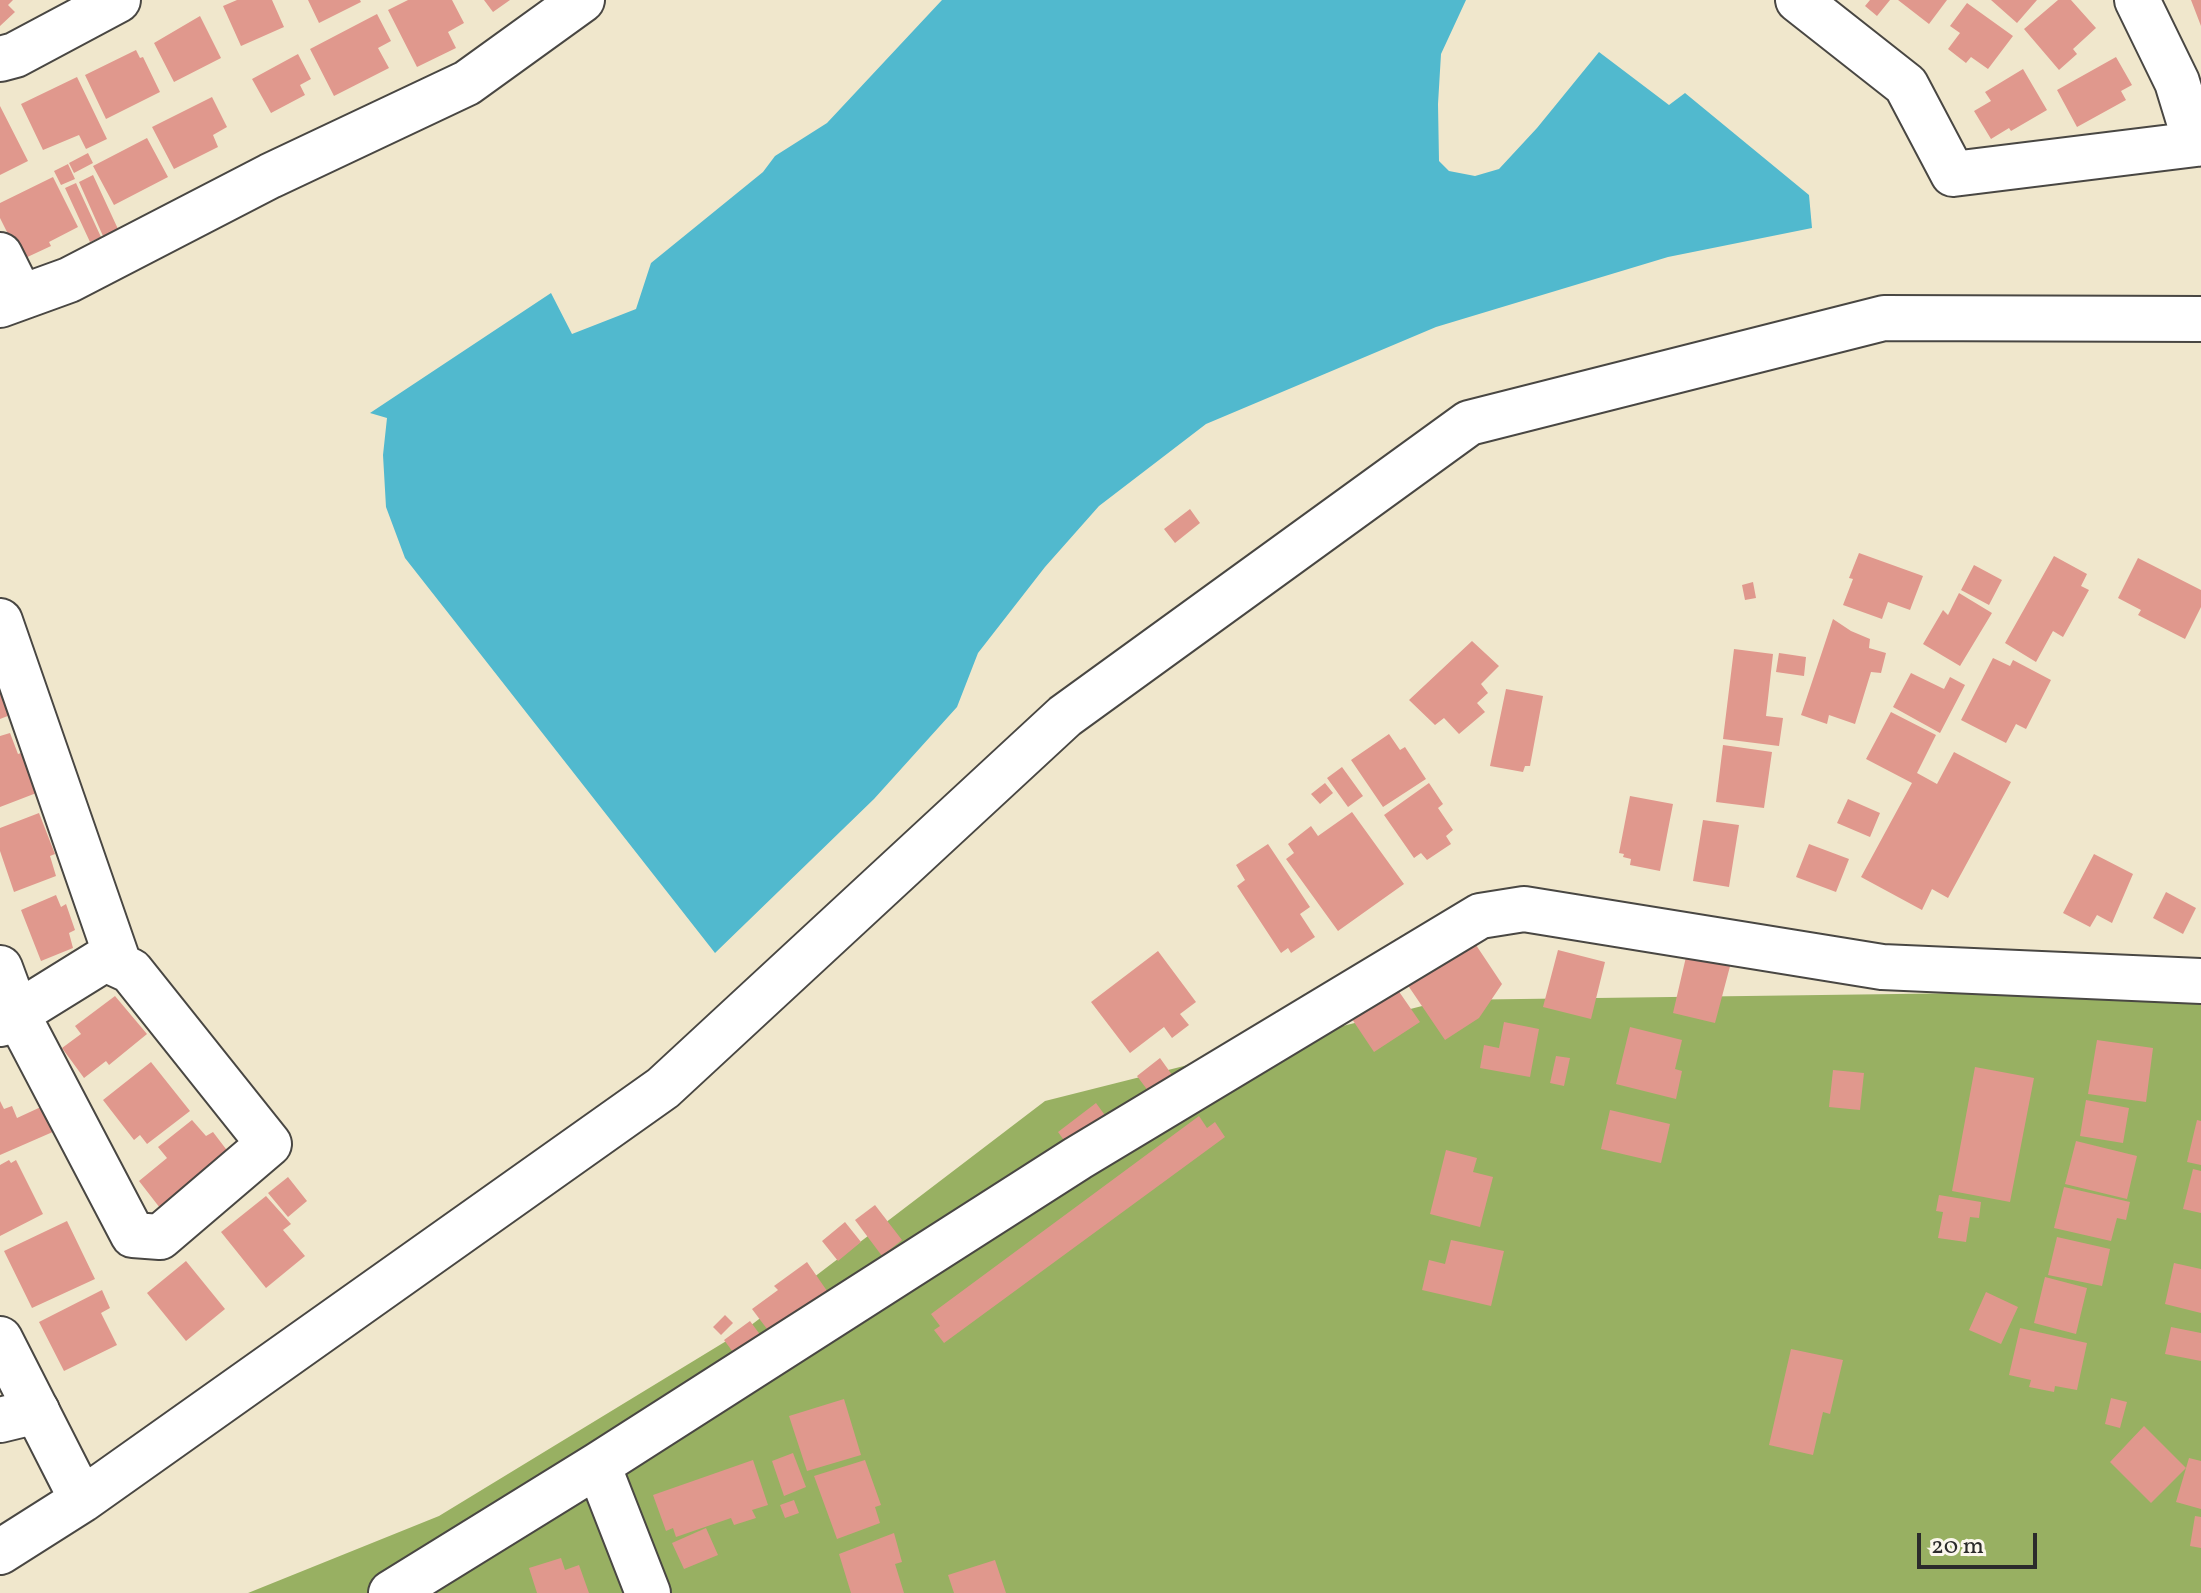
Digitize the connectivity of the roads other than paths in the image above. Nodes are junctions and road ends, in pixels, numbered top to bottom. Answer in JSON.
{"nodes":[{"id":1,"x":118,"y":0,"type":"edge"},
{"id":2,"x":582,"y":0,"type":"edge"},
{"id":3,"x":1798,"y":0,"type":"edge"},
{"id":4,"x":2137,"y":0,"type":"edge"},
{"id":5,"x":0,"y":59,"type":"edge"},
{"id":6,"x":2198,"y":144,"type":"edge"},
{"id":7,"x":0,"y":255,"type":"edge"},
{"id":8,"x":10,"y":301,"type":"edge"},
{"id":9,"x":2201,"y":319,"type":"edge"},
{"id":10,"x":0,"y":621,"type":"edge"},
{"id":11,"x":119,"y":964,"type":"junction"},
{"id":12,"x":0,"y":968,"type":"edge"},
{"id":13,"x":2201,"y":981,"type":"edge"},
{"id":14,"x":9,"y":1019,"type":"edge"},
{"id":15,"x":0,"y":1339,"type":"edge"},
{"id":16,"x":18,"y":1416,"type":"edge"},
{"id":17,"x":598,"y":1465,"type":"junction"},
{"id":18,"x":82,"y":1500,"type":"junction"},
{"id":19,"x":0,"y":1552,"type":"edge"},
{"id":20,"x":391,"y":1593,"type":"edge"},
{"id":21,"x":648,"y":1593,"type":"edge"}],
"edges":[{"from":1,"to":5,"type":"street"},
{"from":2,"to":8,"type":"street"},
{"from":3,"to":6,"type":"street"},
{"from":4,"to":6,"type":"street"},
{"from":7,"to":8,"type":"street"},
{"from":9,"to":18,"type":"street"},
{"from":10,"to":11,"type":"street"},
{"from":11,"to":14,"type":"street"},
{"from":11,"to":14,"type":"street"},
{"from":12,"to":14,"type":"street"},
{"from":13,"to":17,"type":"street"},
{"from":15,"to":16,"type":"street"},
{"from":16,"to":18,"type":"street"},
{"from":17,"to":20,"type":"street"},
{"from":17,"to":21,"type":"street"},
{"from":18,"to":19,"type":"street"}]}
